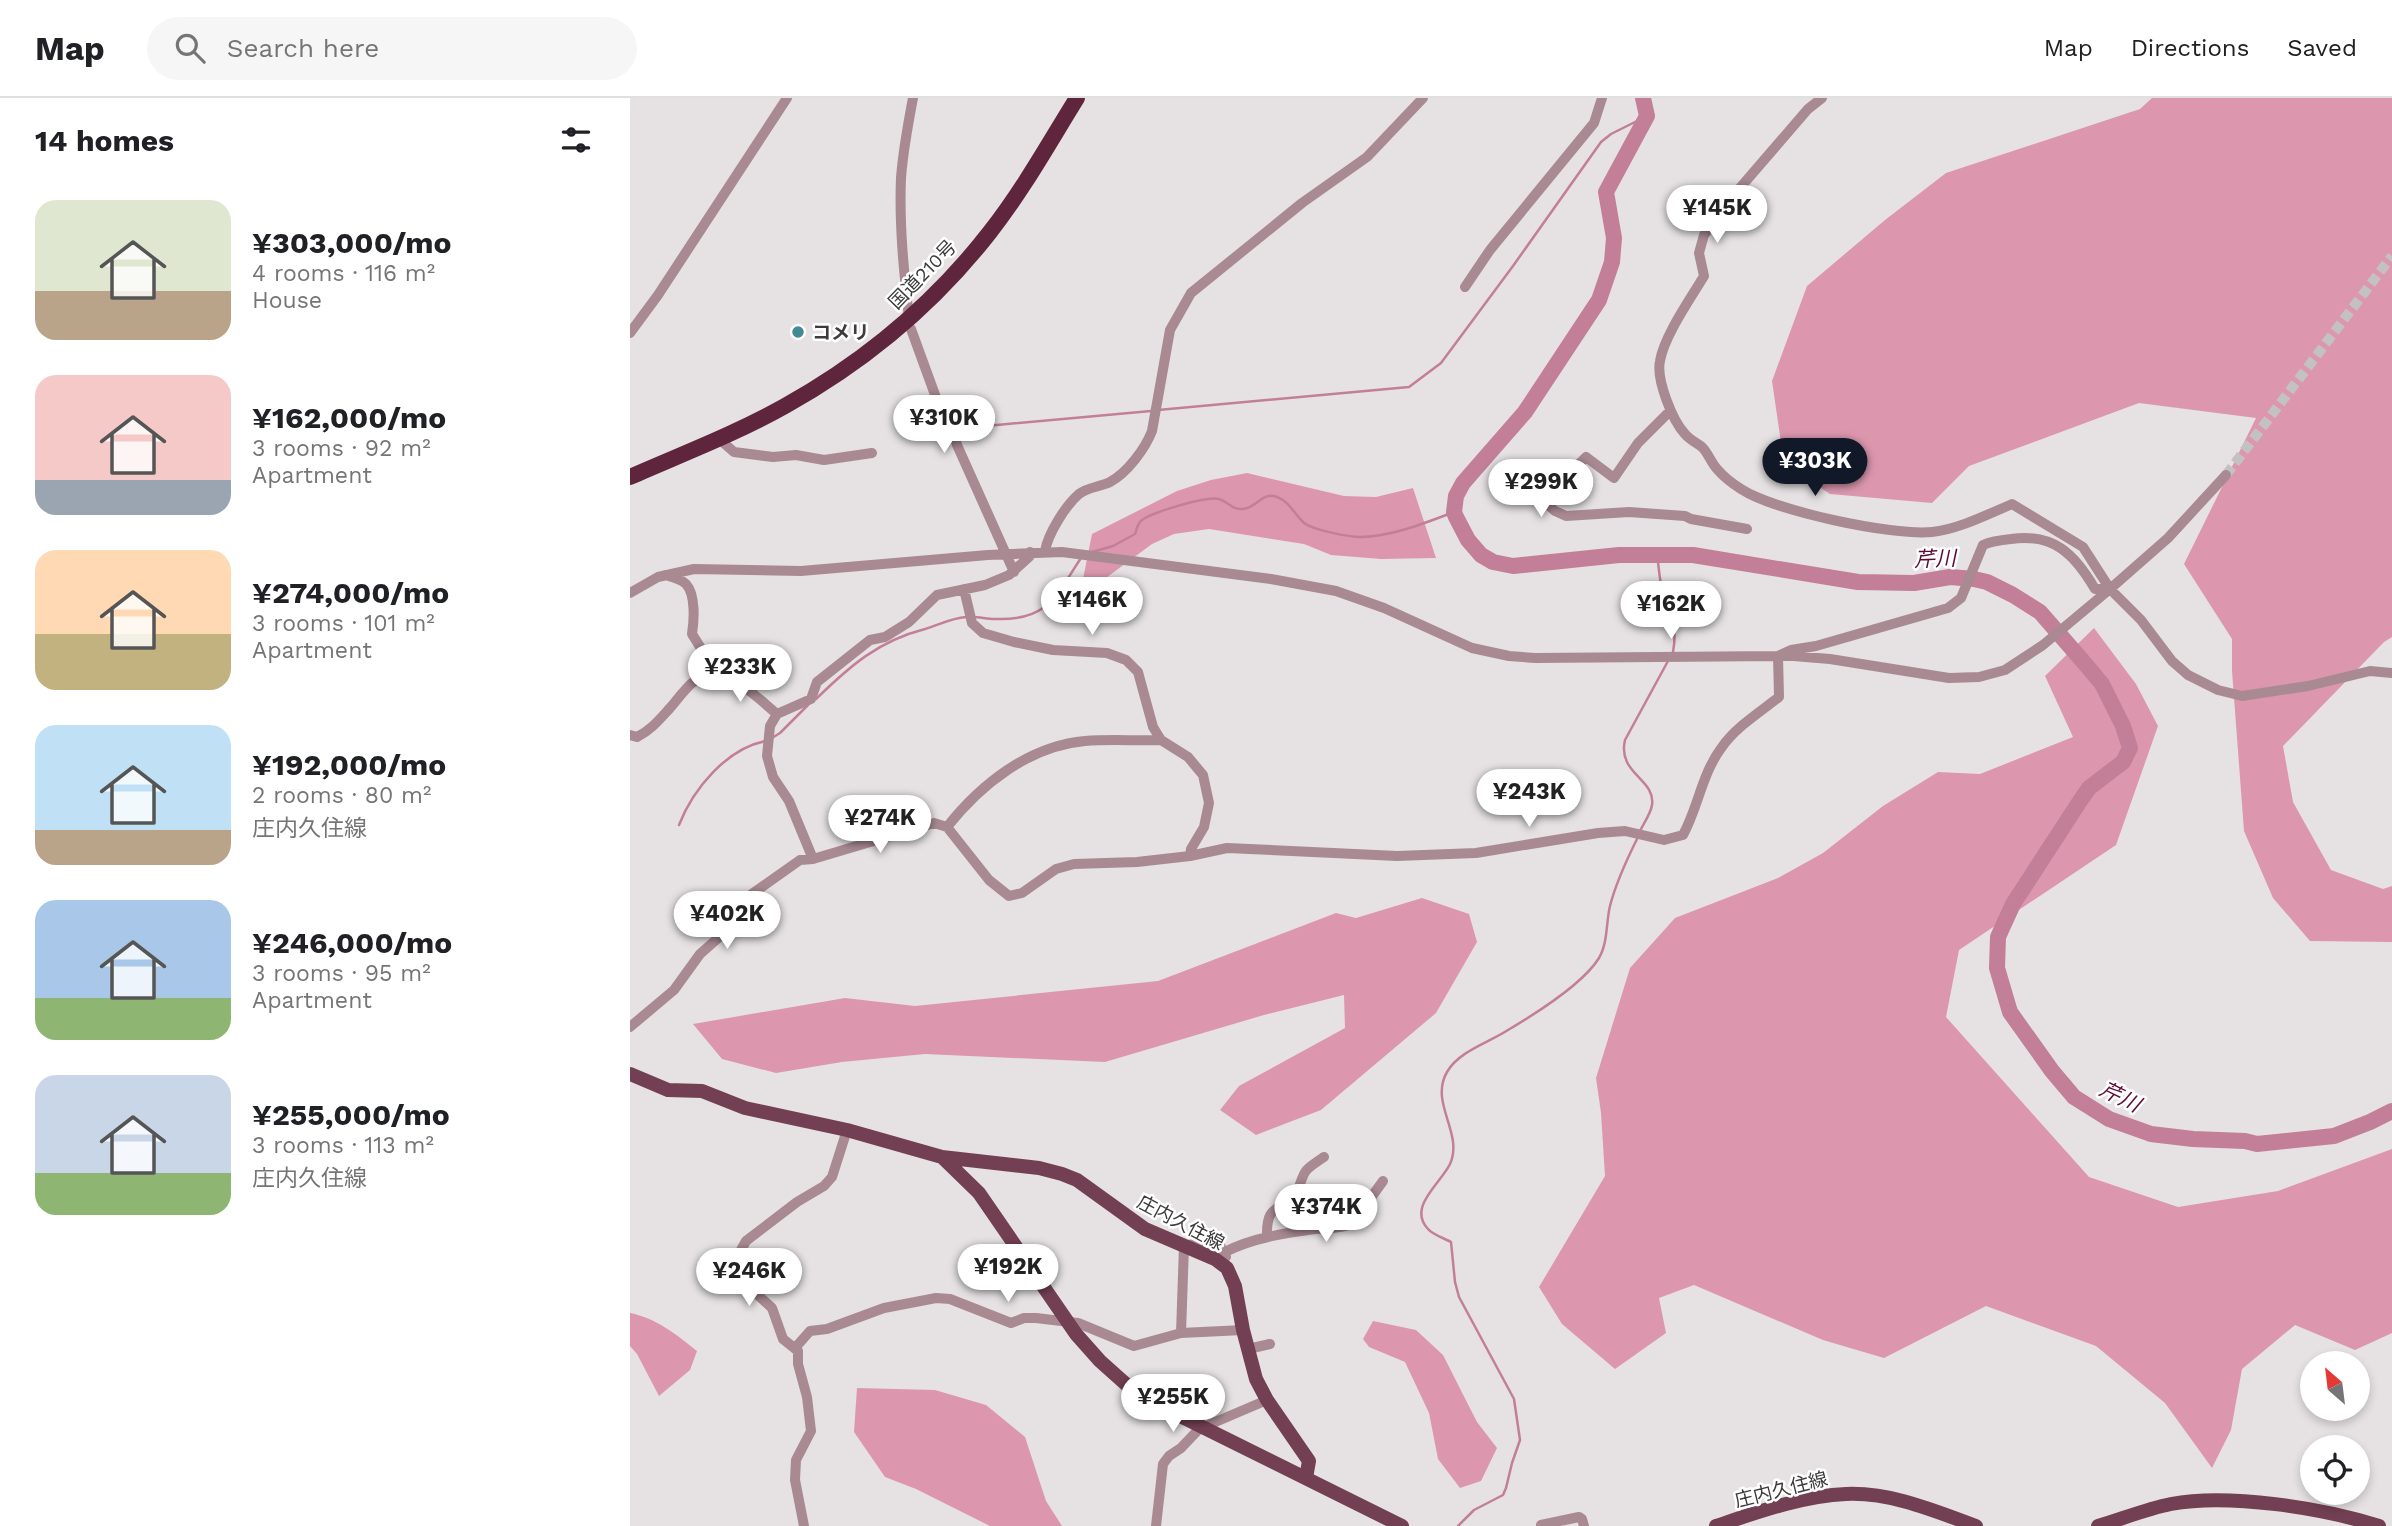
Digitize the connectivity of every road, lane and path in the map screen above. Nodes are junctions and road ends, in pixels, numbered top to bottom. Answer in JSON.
{"nodes":[{"id":1,"x":787,"y":98,"type":"edge"},
{"id":2,"x":913,"y":98,"type":"edge"},
{"id":3,"x":1077,"y":98,"type":"edge"},
{"id":4,"x":1423,"y":98,"type":"edge"},
{"id":5,"x":1602,"y":98,"type":"edge"},
{"id":6,"x":1822,"y":98,"type":"edge"},
{"id":7,"x":1465,"y":287,"type":"dead end"},
{"id":8,"x":907,"y":321,"type":"junction"},
{"id":9,"x":630,"y":333,"type":"edge"},
{"id":10,"x":1670,"y":411,"type":"junction"},
{"id":11,"x":718,"y":438,"type":"junction"},
{"id":12,"x":872,"y":453,"type":"dead end"},
{"id":13,"x":2226,"y":475,"type":"tunnel mouth"},
{"id":14,"x":630,"y":477,"type":"edge"},
{"id":15,"x":1747,"y":529,"type":"dead end"},
{"id":16,"x":1030,"y":552,"type":"junction"},
{"id":17,"x":1051,"y":552,"type":"junction"},
{"id":18,"x":1004,"y":554,"type":"junction"},
{"id":19,"x":1014,"y":572,"type":"junction"},
{"id":20,"x":665,"y":575,"type":"junction"},
{"id":21,"x":964,"y":589,"type":"junction"},
{"id":22,"x":630,"y":593,"type":"edge"},
{"id":23,"x":2105,"y":593,"type":"junction"},
{"id":24,"x":1778,"y":656,"type":"junction"},
{"id":25,"x":2392,"y":673,"type":"edge"},
{"id":26,"x":715,"y":674,"type":"junction"},
{"id":27,"x":777,"y":715,"type":"junction"},
{"id":28,"x":630,"y":734,"type":"edge"},
{"id":29,"x":1161,"y":740,"type":"junction"},
{"id":30,"x":947,"y":827,"type":"junction"},
{"id":31,"x":1190,"y":856,"type":"junction"},
{"id":32,"x":813,"y":859,"type":"junction"},
{"id":33,"x":630,"y":1027,"type":"edge"},
{"id":34,"x":630,"y":1074,"type":"edge"},
{"id":35,"x":847,"y":1130,"type":"junction"},
{"id":36,"x":942,"y":1157,"type":"junction"},
{"id":37,"x":1324,"y":1157,"type":"dead end"},
{"id":38,"x":1383,"y":1181,"type":"dead end"},
{"id":39,"x":1267,"y":1237,"type":"junction"},
{"id":40,"x":1184,"y":1246,"type":"junction"},
{"id":41,"x":1225,"y":1252,"type":"junction"},
{"id":42,"x":1227,"y":1268,"type":"junction"},
{"id":43,"x":1067,"y":1322,"type":"junction"},
{"id":44,"x":1243,"y":1330,"type":"junction"},
{"id":45,"x":1181,"y":1333,"type":"junction"},
{"id":46,"x":1270,"y":1344,"type":"dead end"},
{"id":47,"x":795,"y":1348,"type":"junction"},
{"id":48,"x":1248,"y":1349,"type":"junction"},
{"id":49,"x":1267,"y":1400,"type":"junction"},
{"id":50,"x":1202,"y":1427,"type":"junction"},
{"id":51,"x":1306,"y":1478,"type":"junction"},
{"id":52,"x":2355,"y":1522,"type":"edge"},
{"id":53,"x":1541,"y":1525,"type":"edge"},
{"id":54,"x":804,"y":1526,"type":"edge"},
{"id":55,"x":1156,"y":1526,"type":"edge"},
{"id":56,"x":1402,"y":1526,"type":"edge"},
{"id":57,"x":1584,"y":1526,"type":"edge"},
{"id":58,"x":1716,"y":1526,"type":"edge"},
{"id":59,"x":1976,"y":1526,"type":"edge"},
{"id":60,"x":2098,"y":1526,"type":"edge"},
{"id":61,"x":2379,"y":1526,"type":"edge"}],
"edges":[{"from":1,"to":9,"type":"street"},
{"from":2,"to":8,"type":"street"},
{"from":3,"to":8,"type":"highway","name":"国道210号"},
{"from":4,"to":17,"type":"street"},
{"from":5,"to":7,"type":"street"},
{"from":6,"to":10,"type":"street"},
{"from":8,"to":11,"type":"highway","name":"国道210号"},
{"from":8,"to":18,"type":"street"},
{"from":10,"to":15,"type":"street"},
{"from":10,"to":23,"type":"street"},
{"from":11,"to":12,"type":"street"},
{"from":11,"to":14,"type":"highway","name":"国道210号"},
{"from":13,"to":23,"type":"street"},
{"from":16,"to":17,"type":"street"},
{"from":16,"to":18,"type":"street"},
{"from":16,"to":19,"type":"street"},
{"from":17,"to":24,"type":"street"},
{"from":18,"to":19,"type":"street"},
{"from":18,"to":20,"type":"street"},
{"from":19,"to":21,"type":"street"},
{"from":20,"to":22,"type":"street"},
{"from":20,"to":26,"type":"street"},
{"from":21,"to":27,"type":"street"},
{"from":21,"to":29,"type":"street"},
{"from":23,"to":24,"type":"street"},
{"from":23,"to":24,"type":"street"},
{"from":23,"to":25,"type":"street"},
{"from":24,"to":31,"type":"street"},
{"from":26,"to":27,"type":"street"},
{"from":26,"to":28,"type":"street"},
{"from":27,"to":32,"type":"street"},
{"from":29,"to":30,"type":"street"},
{"from":29,"to":31,"type":"street"},
{"from":30,"to":31,"type":"street"},
{"from":30,"to":32,"type":"street"},
{"from":32,"to":33,"type":"street"},
{"from":34,"to":35,"type":"main road","name":"庄内久住線"},
{"from":35,"to":36,"type":"main road","name":"庄内久住線"},
{"from":35,"to":47,"type":"street"},
{"from":36,"to":40,"type":"main road","name":"庄内久住線"},
{"from":36,"to":43,"type":"main road","name":"庄内久住線"},
{"from":37,"to":39,"type":"street"},
{"from":38,"to":39,"type":"street"},
{"from":39,"to":41,"type":"street"},
{"from":40,"to":41,"type":"street"},
{"from":40,"to":42,"type":"main road","name":"庄内久住線"},
{"from":40,"to":45,"type":"street"},
{"from":41,"to":42,"type":"street"},
{"from":42,"to":44,"type":"main road","name":"庄内久住線"},
{"from":43,"to":45,"type":"street"},
{"from":43,"to":47,"type":"street"},
{"from":43,"to":50,"type":"main road","name":"庄内久住線"},
{"from":44,"to":45,"type":"street"},
{"from":44,"to":48,"type":"main road","name":"庄内久住線"},
{"from":46,"to":48,"type":"street"},
{"from":47,"to":54,"type":"street"},
{"from":48,"to":49,"type":"main road","name":"庄内久住線"},
{"from":49,"to":50,"type":"street"},
{"from":49,"to":51,"type":"main road","name":"庄内久住線"},
{"from":50,"to":51,"type":"main road","name":"庄内久住線"},
{"from":50,"to":55,"type":"street"},
{"from":51,"to":56,"type":"main road","name":"庄内久住線"},
{"from":52,"to":60,"type":"main road"},
{"from":52,"to":61,"type":"main road"},
{"from":53,"to":57,"type":"street"},
{"from":58,"to":59,"type":"main road","name":"庄内久住線"}]}
